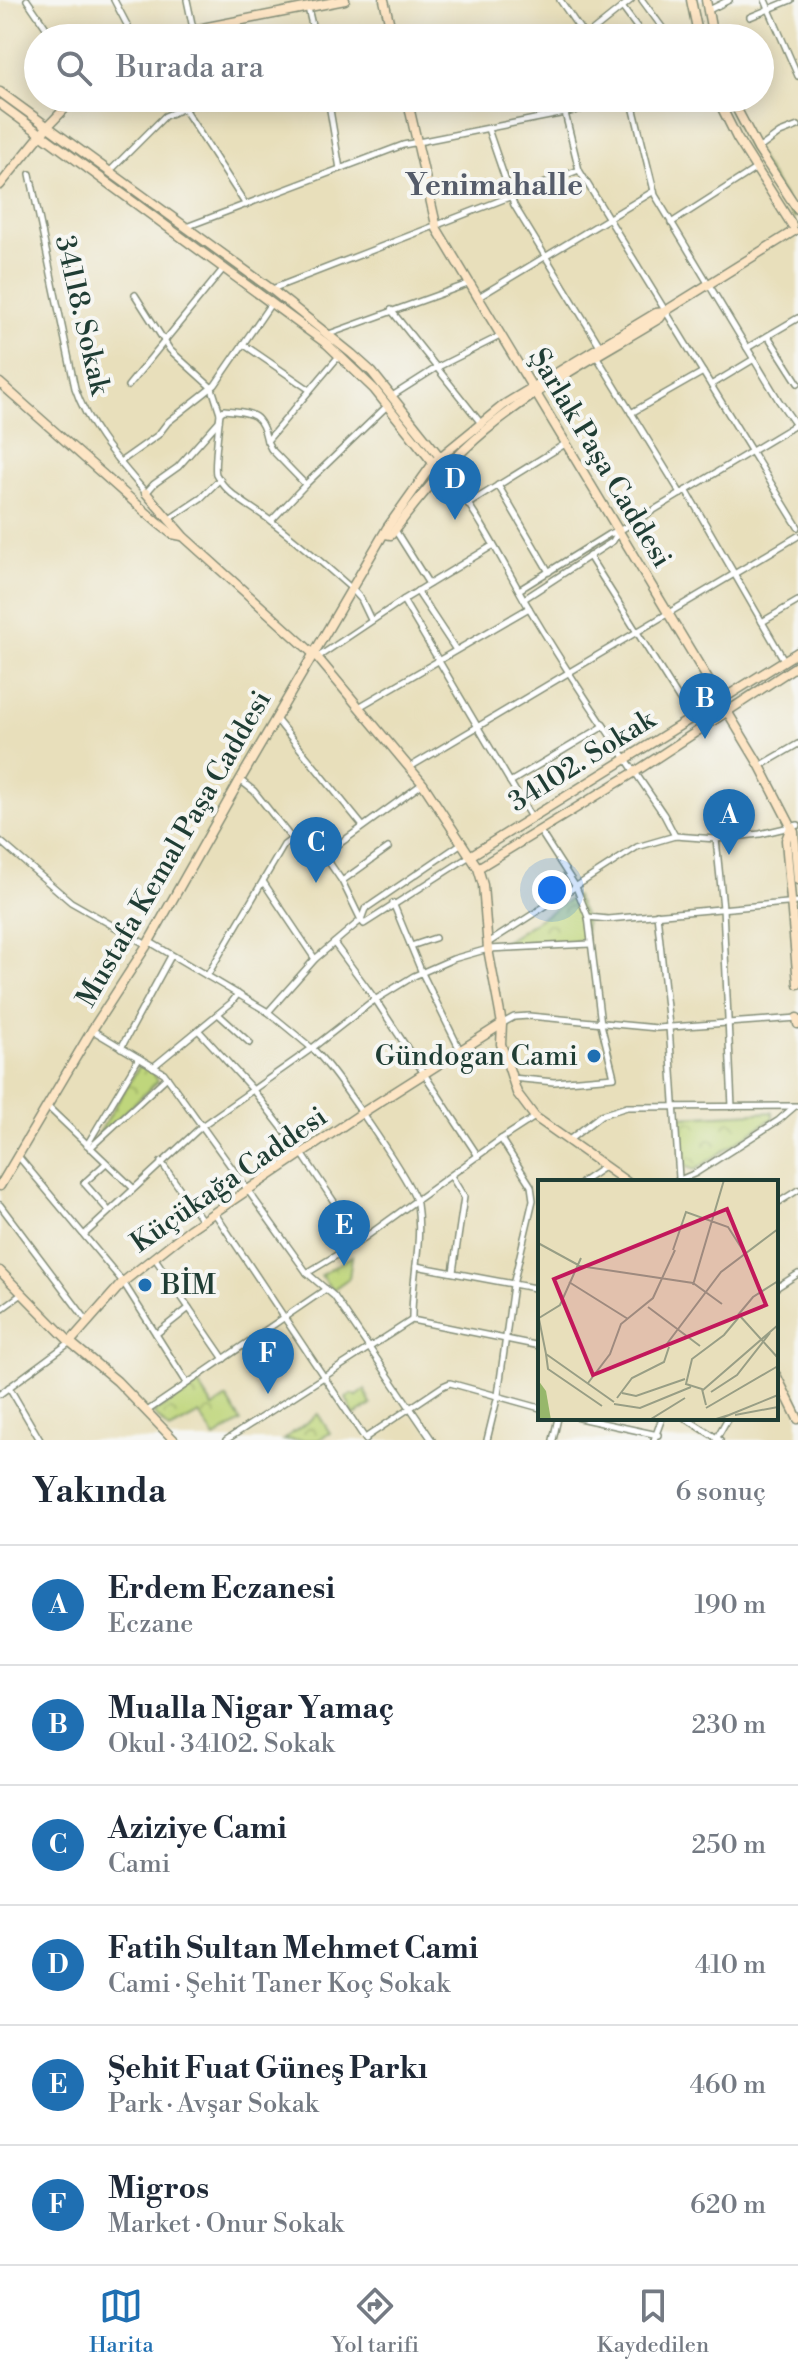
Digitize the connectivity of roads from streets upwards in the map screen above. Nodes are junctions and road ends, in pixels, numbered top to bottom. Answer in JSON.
{"nodes":[{"id":1,"x":27,"y":0,"type":"edge"},
{"id":2,"x":114,"y":0,"type":"edge"},
{"id":3,"x":187,"y":0,"type":"edge"},
{"id":4,"x":345,"y":0,"type":"edge"},
{"id":5,"x":384,"y":0,"type":"edge"},
{"id":6,"x":560,"y":0,"type":"edge"},
{"id":7,"x":631,"y":0,"type":"edge"},
{"id":8,"x":642,"y":0,"type":"edge"},
{"id":9,"x":691,"y":0,"type":"edge"},
{"id":10,"x":706,"y":0,"type":"edge"},
{"id":11,"x":729,"y":0,"type":"edge"},
{"id":12,"x":765,"y":0,"type":"edge"},
{"id":13,"x":791,"y":0,"type":"edge"},
{"id":14,"x":305,"y":5,"type":"edge"},
{"id":15,"x":622,"y":7,"type":"junction"},
{"id":16,"x":769,"y":9,"type":"junction"},
{"id":17,"x":708,"y":11,"type":"junction"},
{"id":18,"x":750,"y":17,"type":"dead end"},
{"id":19,"x":43,"y":24,"type":"edge"},
{"id":20,"x":127,"y":24,"type":"edge"},
{"id":21,"x":192,"y":24,"type":"edge"},
{"id":22,"x":232,"y":24,"type":"edge"},
{"id":23,"x":390,"y":24,"type":"edge"},
{"id":24,"x":576,"y":24,"type":"edge"},
{"id":25,"x":601,"y":24,"type":"edge"},
{"id":26,"x":635,"y":24,"type":"edge"},
{"id":27,"x":660,"y":24,"type":"edge"},
{"id":28,"x":696,"y":24,"type":"edge"},
{"id":29,"x":710,"y":24,"type":"edge"},
{"id":30,"x":798,"y":76,"type":"edge"},
{"id":31,"x":0,"y":92,"type":"edge"},
{"id":32,"x":0,"y":104,"type":"edge"},
{"id":33,"x":24,"y":112,"type":"edge"},
{"id":34,"x":24,"y":112,"type":"edge"},
{"id":35,"x":61,"y":112,"type":"edge"},
{"id":36,"x":173,"y":112,"type":"edge"},
{"id":37,"x":186,"y":112,"type":"edge"},
{"id":38,"x":330,"y":112,"type":"edge"},
{"id":39,"x":410,"y":112,"type":"edge"},
{"id":40,"x":569,"y":112,"type":"edge"},
{"id":41,"x":634,"y":112,"type":"edge"},
{"id":42,"x":724,"y":112,"type":"edge"},
{"id":43,"x":738,"y":112,"type":"edge"},
{"id":44,"x":565,"y":113,"type":"junction"},
{"id":45,"x":798,"y":126,"type":"edge"},
{"id":46,"x":45,"y":129,"type":"junction"},
{"id":47,"x":488,"y":129,"type":"junction"},
{"id":48,"x":417,"y":143,"type":"junction"},
{"id":49,"x":758,"y":149,"type":"junction"},
{"id":50,"x":756,"y":168,"type":"junction"},
{"id":51,"x":340,"y":169,"type":"junction"},
{"id":52,"x":579,"y":170,"type":"junction"},
{"id":53,"x":110,"y":171,"type":"junction"},
{"id":54,"x":30,"y":174,"type":"dead end"},
{"id":55,"x":0,"y":185,"type":"edge"},
{"id":56,"x":654,"y":191,"type":"junction"},
{"id":57,"x":509,"y":195,"type":"junction"},
{"id":58,"x":246,"y":205,"type":"junction"},
{"id":59,"x":798,"y":210,"type":"edge"},
{"id":60,"x":608,"y":218,"type":"junction"},
{"id":61,"x":671,"y":223,"type":"junction"},
{"id":62,"x":435,"y":225,"type":"junction"},
{"id":63,"x":796,"y":229,"type":"edge"},
{"id":64,"x":183,"y":231,"type":"junction"},
{"id":65,"x":544,"y":257,"type":"junction"},
{"id":66,"x":225,"y":267,"type":"junction"},
{"id":67,"x":468,"y":284,"type":"junction"},
{"id":68,"x":709,"y":285,"type":"junction"},
{"id":69,"x":271,"y":289,"type":"junction"},
{"id":70,"x":135,"y":295,"type":"dead end"},
{"id":71,"x":477,"y":298,"type":"junction"},
{"id":72,"x":272,"y":301,"type":"junction"},
{"id":73,"x":391,"y":310,"type":"junction"},
{"id":74,"x":664,"y":312,"type":"junction"},
{"id":75,"x":798,"y":318,"type":"edge"},
{"id":76,"x":329,"y":334,"type":"junction"},
{"id":77,"x":500,"y":336,"type":"junction"},
{"id":78,"x":768,"y":336,"type":"junction"},
{"id":79,"x":164,"y":340,"type":"junction"},
{"id":80,"x":243,"y":344,"type":"junction"},
{"id":81,"x":600,"y":346,"type":"junction"},
{"id":82,"x":747,"y":348,"type":"junction"},
{"id":83,"x":340,"y":355,"type":"junction"},
{"id":84,"x":597,"y":357,"type":"junction"},
{"id":85,"x":754,"y":359,"type":"junction"},
{"id":86,"x":436,"y":368,"type":"junction"},
{"id":87,"x":703,"y":372,"type":"junction"},
{"id":88,"x":0,"y":383,"type":"edge"},
{"id":89,"x":798,"y":383,"type":"edge"},
{"id":90,"x":711,"y":385,"type":"junction"},
{"id":91,"x":128,"y":386,"type":"dead end"},
{"id":92,"x":212,"y":388,"type":"junction"},
{"id":93,"x":310,"y":390,"type":"junction"},
{"id":94,"x":533,"y":392,"type":"junction"},
{"id":95,"x":390,"y":401,"type":"junction"},
{"id":96,"x":220,"y":413,"type":"junction"},
{"id":97,"x":631,"y":413,"type":"junction"},
{"id":98,"x":219,"y":421,"type":"junction"},
{"id":99,"x":480,"y":422,"type":"junction"},
{"id":100,"x":797,"y":425,"type":"edge"},
{"id":101,"x":267,"y":441,"type":"junction"},
{"id":102,"x":565,"y":444,"type":"junction"},
{"id":103,"x":751,"y":450,"type":"junction"},
{"id":104,"x":437,"y":459,"type":"junction"},
{"id":105,"x":120,"y":462,"type":"junction"},
{"id":106,"x":446,"y":473,"type":"junction"},
{"id":107,"x":220,"y":479,"type":"junction"},
{"id":108,"x":305,"y":484,"type":"junction"},
{"id":109,"x":498,"y":485,"type":"junction"},
{"id":110,"x":683,"y":492,"type":"junction"},
{"id":111,"x":146,"y":493,"type":"junction"},
{"id":112,"x":468,"y":504,"type":"junction"},
{"id":113,"x":168,"y":520,"type":"junction"},
{"id":114,"x":271,"y":521,"type":"junction"},
{"id":115,"x":798,"y":527,"type":"edge"},
{"id":116,"x":619,"y":531,"type":"junction"},
{"id":117,"x":390,"y":532,"type":"junction"},
{"id":118,"x":798,"y":536,"type":"edge"},
{"id":119,"x":184,"y":537,"type":"junction"},
{"id":120,"x":492,"y":546,"type":"junction"},
{"id":121,"x":589,"y":556,"type":"junction"},
{"id":122,"x":549,"y":572,"type":"junction"},
{"id":123,"x":734,"y":574,"type":"junction"},
{"id":124,"x":429,"y":584,"type":"junction"},
{"id":125,"x":352,"y":589,"type":"junction"},
{"id":126,"x":519,"y":590,"type":"junction"},
{"id":127,"x":417,"y":591,"type":"junction"},
{"id":128,"x":524,"y":599,"type":"junction"},
{"id":129,"x":403,"y":600,"type":"junction"},
{"id":130,"x":798,"y":601,"type":"edge"},
{"id":131,"x":529,"y":608,"type":"junction"},
{"id":132,"x":668,"y":612,"type":"junction"},
{"id":133,"x":371,"y":620,"type":"junction"},
{"id":134,"x":762,"y":622,"type":"junction"},
{"id":135,"x":636,"y":634,"type":"junction"},
{"id":136,"x":456,"y":650,"type":"junction"},
{"id":137,"x":798,"y":652,"type":"edge"},
{"id":138,"x":315,"y":656,"type":"junction"},
{"id":139,"x":439,"y":660,"type":"junction"},
{"id":140,"x":784,"y":660,"type":"junction"},
{"id":141,"x":798,"y":665,"type":"edge"},
{"id":142,"x":570,"y":672,"type":"junction"},
{"id":143,"x":720,"y":700,"type":"junction"},
{"id":144,"x":359,"y":707,"type":"junction"},
{"id":145,"x":726,"y":713,"type":"junction"},
{"id":146,"x":691,"y":718,"type":"junction"},
{"id":147,"x":276,"y":719,"type":"junction"},
{"id":148,"x":604,"y":726,"type":"junction"},
{"id":149,"x":477,"y":727,"type":"junction"},
{"id":150,"x":798,"y":744,"type":"edge"},
{"id":151,"x":625,"y":759,"type":"junction"},
{"id":152,"x":760,"y":766,"type":"junction"},
{"id":153,"x":410,"y":767,"type":"junction"},
{"id":154,"x":635,"y":772,"type":"junction"},
{"id":155,"x":240,"y":780,"type":"junction"},
{"id":156,"x":510,"y":782,"type":"junction"},
{"id":157,"x":423,"y":784,"type":"junction"},
{"id":158,"x":532,"y":819,"type":"junction"},
{"id":159,"x":362,"y":825,"type":"junction"},
{"id":160,"x":794,"y":826,"type":"edge"},
{"id":161,"x":539,"y":830,"type":"junction"},
{"id":162,"x":675,"y":836,"type":"junction"},
{"id":163,"x":292,"y":839,"type":"junction"},
{"id":164,"x":716,"y":839,"type":"junction"},
{"id":165,"x":0,"y":841,"type":"edge"},
{"id":166,"x":462,"y":843,"type":"junction"},
{"id":167,"x":388,"y":848,"type":"dead end"},
{"id":168,"x":324,"y":855,"type":"junction"},
{"id":169,"x":470,"y":856,"type":"junction"},
{"id":170,"x":478,"y":868,"type":"junction"},
{"id":171,"x":798,"y":880,"type":"edge"},
{"id":172,"x":342,"y":881,"type":"junction"},
{"id":173,"x":263,"y":883,"type":"junction"},
{"id":174,"x":576,"y":887,"type":"junction"},
{"id":175,"x":794,"y":902,"type":"edge"},
{"id":176,"x":393,"y":903,"type":"junction"},
{"id":177,"x":723,"y":908,"type":"junction"},
{"id":178,"x":657,"y":914,"type":"junction"},
{"id":179,"x":588,"y":917,"type":"junction"},
{"id":180,"x":361,"y":920,"type":"junction"},
{"id":181,"x":435,"y":938,"type":"dead end"},
{"id":182,"x":148,"y":943,"type":"junction"},
{"id":183,"x":334,"y":943,"type":"junction"},
{"id":184,"x":590,"y":944,"type":"junction"},
{"id":185,"x":411,"y":946,"type":"junction"},
{"id":186,"x":488,"y":946,"type":"junction"},
{"id":187,"x":171,"y":956,"type":"junction"},
{"id":188,"x":315,"y":959,"type":"junction"},
{"id":189,"x":422,"y":973,"type":"junction"},
{"id":190,"x":207,"y":976,"type":"junction"},
{"id":191,"x":798,"y":984,"type":"edge"},
{"id":192,"x":238,"y":994,"type":"junction"},
{"id":193,"x":375,"y":999,"type":"junction"},
{"id":194,"x":268,"y":1012,"type":"junction"},
{"id":195,"x":218,"y":1014,"type":"junction"},
{"id":196,"x":798,"y":1020,"type":"edge"},
{"id":197,"x":502,"y":1024,"type":"junction"},
{"id":198,"x":601,"y":1024,"type":"junction"},
{"id":199,"x":728,"y":1024,"type":"junction"},
{"id":200,"x":669,"y":1026,"type":"junction"},
{"id":201,"x":92,"y":1030,"type":"junction"},
{"id":202,"x":199,"y":1031,"type":"junction"},
{"id":203,"x":250,"y":1043,"type":"dead end"},
{"id":204,"x":121,"y":1048,"type":"junction"},
{"id":205,"x":311,"y":1049,"type":"junction"},
{"id":206,"x":460,"y":1050,"type":"junction"},
{"id":207,"x":139,"y":1058,"type":"junction"},
{"id":208,"x":153,"y":1067,"type":"junction"},
{"id":209,"x":424,"y":1074,"type":"junction"},
{"id":210,"x":167,"y":1077,"type":"junction"},
{"id":211,"x":512,"y":1078,"type":"junction"},
{"id":212,"x":253,"y":1090,"type":"junction"},
{"id":213,"x":47,"y":1106,"type":"junction"},
{"id":214,"x":796,"y":1106,"type":"edge"},
{"id":215,"x":732,"y":1107,"type":"junction"},
{"id":216,"x":675,"y":1109,"type":"junction"},
{"id":217,"x":362,"y":1113,"type":"junction"},
{"id":218,"x":535,"y":1117,"type":"junction"},
{"id":219,"x":203,"y":1125,"type":"junction"},
{"id":220,"x":501,"y":1139,"type":"junction"},
{"id":221,"x":568,"y":1140,"type":"junction"},
{"id":222,"x":89,"y":1146,"type":"junction"},
{"id":223,"x":303,"y":1155,"type":"junction"},
{"id":224,"x":18,"y":1156,"type":"junction"},
{"id":225,"x":478,"y":1156,"type":"junction"},
{"id":226,"x":161,"y":1162,"type":"junction"},
{"id":227,"x":105,"y":1164,"type":"junction"},
{"id":228,"x":605,"y":1166,"type":"junction"},
{"id":229,"x":451,"y":1176,"type":"junction"},
{"id":230,"x":585,"y":1180,"type":"edge"},
{"id":231,"x":624,"y":1180,"type":"edge"},
{"id":232,"x":677,"y":1180,"type":"edge"},
{"id":233,"x":0,"y":1186,"type":"edge"},
{"id":234,"x":133,"y":1188,"type":"junction"},
{"id":235,"x":798,"y":1190,"type":"edge"},
{"id":236,"x":247,"y":1192,"type":"junction"},
{"id":237,"x":416,"y":1201,"type":"junction"},
{"id":238,"x":778,"y":1203,"type":"edge"},
{"id":239,"x":0,"y":1205,"type":"edge"},
{"id":240,"x":535,"y":1208,"type":"edge"},
{"id":241,"x":109,"y":1211,"type":"junction"},
{"id":242,"x":214,"y":1212,"type":"junction"},
{"id":243,"x":202,"y":1220,"type":"junction"},
{"id":244,"x":85,"y":1234,"type":"junction"},
{"id":245,"x":360,"y":1241,"type":"junction"},
{"id":246,"x":153,"y":1257,"type":"junction"},
{"id":247,"x":416,"y":1266,"type":"junction"},
{"id":248,"x":0,"y":1271,"type":"edge"},
{"id":249,"x":453,"y":1272,"type":"junction"},
{"id":250,"x":307,"y":1273,"type":"junction"},
{"id":251,"x":798,"y":1274,"type":"edge"},
{"id":252,"x":123,"y":1282,"type":"junction"},
{"id":253,"x":513,"y":1285,"type":"junction"},
{"id":254,"x":778,"y":1287,"type":"edge"},
{"id":255,"x":326,"y":1289,"type":"junction"},
{"id":256,"x":538,"y":1289,"type":"edge"},
{"id":257,"x":22,"y":1293,"type":"junction"},
{"id":258,"x":189,"y":1308,"type":"junction"},
{"id":259,"x":0,"y":1310,"type":"edge"},
{"id":260,"x":285,"y":1320,"type":"junction"},
{"id":261,"x":412,"y":1320,"type":"junction"},
{"id":262,"x":88,"y":1322,"type":"junction"},
{"id":263,"x":156,"y":1334,"type":"junction"},
{"id":264,"x":506,"y":1339,"type":"junction"},
{"id":265,"x":70,"y":1342,"type":"junction"},
{"id":266,"x":371,"y":1346,"type":"junction"},
{"id":267,"x":538,"y":1346,"type":"edge"},
{"id":268,"x":224,"y":1359,"type":"junction"},
{"id":269,"x":323,"y":1377,"type":"junction"},
{"id":270,"x":778,"y":1379,"type":"edge"},
{"id":271,"x":187,"y":1383,"type":"junction"},
{"id":272,"x":9,"y":1387,"type":"junction"},
{"id":273,"x":0,"y":1394,"type":"edge"},
{"id":274,"x":498,"y":1395,"type":"junction"},
{"id":275,"x":538,"y":1407,"type":"edge"},
{"id":276,"x":410,"y":1409,"type":"junction"},
{"id":277,"x":146,"y":1411,"type":"junction"},
{"id":278,"x":798,"y":1419,"type":"edge"},
{"id":279,"x":558,"y":1420,"type":"edge"},
{"id":280,"x":587,"y":1420,"type":"edge"},
{"id":281,"x":688,"y":1420,"type":"edge"},
{"id":282,"x":727,"y":1420,"type":"edge"},
{"id":283,"x":656,"y":1438,"type":"edge"},
{"id":284,"x":364,"y":1439,"type":"edge"},
{"id":285,"x":717,"y":1439,"type":"edge"},
{"id":286,"x":40,"y":1440,"type":"edge"},
{"id":287,"x":174,"y":1440,"type":"edge"},
{"id":288,"x":226,"y":1440,"type":"edge"},
{"id":289,"x":432,"y":1440,"type":"edge"},
{"id":290,"x":487,"y":1440,"type":"edge"},
{"id":291,"x":553,"y":1440,"type":"edge"}],
"edges":[{"from":1,"to":19,"type":"street"},
{"from":2,"to":20,"type":"street"},
{"from":3,"to":21,"type":"street"},
{"from":4,"to":14,"type":"street"},
{"from":5,"to":23,"type":"street"},
{"from":6,"to":24,"type":"street"},
{"from":7,"to":15,"type":"street"},
{"from":8,"to":27,"type":"street"},
{"from":9,"to":28,"type":"street"},
{"from":10,"to":17,"type":"street"},
{"from":11,"to":17,"type":"street"},
{"from":12,"to":16,"type":"street"},
{"from":13,"to":16,"type":"street"},
{"from":14,"to":22,"type":"street"},
{"from":15,"to":25,"type":"street"},
{"from":15,"to":26,"type":"street"},
{"from":16,"to":18,"type":"street"},
{"from":16,"to":30,"type":"street"},
{"from":17,"to":29,"type":"street"},
{"from":31,"to":34,"type":"street"},
{"from":32,"to":46,"type":"street"},
{"from":33,"to":46,"type":"street"},
{"from":35,"to":46,"type":"street"},
{"from":36,"to":53,"type":"street"},
{"from":37,"to":58,"type":"street"},
{"from":38,"to":51,"type":"street"},
{"from":39,"to":48,"type":"street","name":"Şarlak Paşa Caddesi"},
{"from":40,"to":44,"type":"street"},
{"from":41,"to":56,"type":"street"},
{"from":42,"to":50,"type":"street"},
{"from":43,"to":49,"type":"street"},
{"from":44,"to":47,"type":"street"},
{"from":44,"to":52,"type":"street"},
{"from":45,"to":49,"type":"street"},
{"from":46,"to":53,"type":"street"},
{"from":46,"to":55,"type":"street"},
{"from":46,"to":64,"type":"street"},
{"from":47,"to":48,"type":"street"},
{"from":47,"to":57,"type":"street"},
{"from":48,"to":51,"type":"street"},
{"from":48,"to":62,"type":"street","name":"Şarlak Paşa Caddesi"},
{"from":49,"to":59,"type":"street"},
{"from":50,"to":61,"type":"street"},
{"from":50,"to":63,"type":"street"},
{"from":51,"to":58,"type":"street"},
{"from":52,"to":57,"type":"street"},
{"from":52,"to":60,"type":"street"},
{"from":53,"to":64,"type":"street"},
{"from":54,"to":105,"type":"street","name":"34118. Sokak"},
{"from":56,"to":60,"type":"street"},
{"from":56,"to":61,"type":"street"},
{"from":57,"to":62,"type":"street"},
{"from":57,"to":65,"type":"street"},
{"from":58,"to":64,"type":"street"},
{"from":60,"to":65,"type":"street"},
{"from":60,"to":74,"type":"street"},
{"from":61,"to":68,"type":"street"},
{"from":62,"to":67,"type":"street","name":"Şarlak Paşa Caddesi"},
{"from":62,"to":69,"type":"street"},
{"from":63,"to":68,"type":"street","name":"Mustafa Kemal Paşa Caddesi"},
{"from":64,"to":66,"type":"street"},
{"from":64,"to":69,"type":"street"},
{"from":65,"to":71,"type":"street"},
{"from":65,"to":81,"type":"street"},
{"from":66,"to":72,"type":"street"},
{"from":66,"to":79,"type":"street"},
{"from":67,"to":71,"type":"street","name":"Şarlak Paşa Caddesi"},
{"from":67,"to":73,"type":"street"},
{"from":68,"to":74,"type":"street","name":"Mustafa Kemal Paşa Caddesi"},
{"from":68,"to":82,"type":"street"},
{"from":69,"to":76,"type":"street"},
{"from":70,"to":79,"type":"street"},
{"from":71,"to":77,"type":"street","name":"Şarlak Paşa Caddesi"},
{"from":72,"to":80,"type":"street"},
{"from":72,"to":83,"type":"street"},
{"from":73,"to":76,"type":"street"},
{"from":73,"to":86,"type":"street"},
{"from":74,"to":81,"type":"street","name":"Mustafa Kemal Paşa Caddesi"},
{"from":74,"to":84,"type":"street","name":"Mustafa Kemal Paşa Caddesi"},
{"from":74,"to":87,"type":"street"},
{"from":75,"to":78,"type":"street"},
{"from":76,"to":95,"type":"street"},
{"from":77,"to":86,"type":"street"},
{"from":77,"to":94,"type":"street","name":"Şarlak Paşa Caddesi"},
{"from":78,"to":82,"type":"street"},
{"from":78,"to":89,"type":"street"},
{"from":79,"to":91,"type":"street"},
{"from":79,"to":92,"type":"street"},
{"from":80,"to":92,"type":"street"},
{"from":80,"to":93,"type":"street"},
{"from":81,"to":94,"type":"street","name":"Mustafa Kemal Paşa Caddesi"},
{"from":82,"to":85,"type":"street"},
{"from":83,"to":93,"type":"street"},
{"from":83,"to":95,"type":"street"},
{"from":84,"to":94,"type":"street","name":"Mustafa Kemal Paşa Caddesi"},
{"from":84,"to":97,"type":"street"},
{"from":85,"to":90,"type":"street"},
{"from":85,"to":100,"type":"street"},
{"from":86,"to":95,"type":"street"},
{"from":86,"to":99,"type":"street"},
{"from":87,"to":90,"type":"street"},
{"from":87,"to":97,"type":"street"},
{"from":88,"to":119,"type":"street"},
{"from":90,"to":103,"type":"street"},
{"from":92,"to":96,"type":"street"},
{"from":92,"to":105,"type":"street"},
{"from":93,"to":101,"type":"street"},
{"from":94,"to":99,"type":"street","name":"Mustafa Kemal Paşa Caddesi"},
{"from":94,"to":102,"type":"street","name":"Şarlak Paşa Caddesi"},
{"from":94,"to":106,"type":"street","name":"Mustafa Kemal Paşa Caddesi"},
{"from":95,"to":104,"type":"street"},
{"from":95,"to":108,"type":"street"},
{"from":96,"to":98,"type":"street"},
{"from":96,"to":101,"type":"street"},
{"from":97,"to":110,"type":"street"},
{"from":98,"to":107,"type":"street"},
{"from":98,"to":111,"type":"street"},
{"from":99,"to":104,"type":"street","name":"Mustafa Kemal Paşa Caddesi"},
{"from":100,"to":103,"type":"street"},
{"from":101,"to":108,"type":"street"},
{"from":102,"to":109,"type":"street"},
{"from":102,"to":116,"type":"street","name":"Şarlak Paşa Caddesi"},
{"from":103,"to":110,"type":"street"},
{"from":103,"to":115,"type":"street"},
{"from":104,"to":106,"type":"street"},
{"from":104,"to":117,"type":"street","name":"Mustafa Kemal Paşa Caddesi"},
{"from":105,"to":111,"type":"street","name":"34118. Sokak"},
{"from":106,"to":112,"type":"street"},
{"from":106,"to":117,"type":"street","name":"Mustafa Kemal Paşa Caddesi"},
{"from":107,"to":113,"type":"street"},
{"from":107,"to":114,"type":"street"},
{"from":108,"to":114,"type":"street"},
{"from":109,"to":112,"type":"street"},
{"from":109,"to":122,"type":"street"},
{"from":110,"to":116,"type":"street"},
{"from":110,"to":123,"type":"street"},
{"from":111,"to":113,"type":"street"},
{"from":112,"to":120,"type":"street"},
{"from":113,"to":119,"type":"street"},
{"from":114,"to":125,"type":"street"},
{"from":116,"to":121,"type":"street"},
{"from":116,"to":122,"type":"street"},
{"from":116,"to":132,"type":"street","name":"Şarlak Paşa Caddesi"},
{"from":117,"to":124,"type":"street"},
{"from":117,"to":125,"type":"street","name":"Mustafa Kemal Paşa Caddesi"},
{"from":118,"to":123,"type":"street"},
{"from":119,"to":138,"type":"street"},
{"from":120,"to":124,"type":"street"},
{"from":120,"to":126,"type":"street"},
{"from":121,"to":128,"type":"street"},
{"from":121,"to":135,"type":"street"},
{"from":122,"to":126,"type":"street"},
{"from":123,"to":132,"type":"street"},
{"from":123,"to":134,"type":"street"},
{"from":124,"to":127,"type":"street"},
{"from":125,"to":133,"type":"street"},
{"from":125,"to":138,"type":"street","name":"Mustafa Kemal Paşa Caddesi"},
{"from":126,"to":128,"type":"street"},
{"from":127,"to":129,"type":"street"},
{"from":127,"to":136,"type":"street"},
{"from":128,"to":131,"type":"street"},
{"from":129,"to":133,"type":"street"},
{"from":129,"to":139,"type":"street"},
{"from":130,"to":134,"type":"street"},
{"from":131,"to":136,"type":"street"},
{"from":131,"to":142,"type":"street"},
{"from":132,"to":135,"type":"street"},
{"from":132,"to":143,"type":"street","name":"Şarlak Paşa Caddesi"},
{"from":133,"to":138,"type":"street"},
{"from":134,"to":140,"type":"street"},
{"from":135,"to":142,"type":"street"},
{"from":135,"to":146,"type":"street"},
{"from":136,"to":139,"type":"street"},
{"from":137,"to":140,"type":"street","name":"34102. Sokak"},
{"from":138,"to":144,"type":"street"},
{"from":138,"to":147,"type":"street","name":"Mustafa Kemal Paşa Caddesi"},
{"from":139,"to":144,"type":"street"},
{"from":139,"to":149,"type":"street"},
{"from":140,"to":143,"type":"street","name":"34102. Sokak"},
{"from":141,"to":145,"type":"street","name":"34102. Sokak"},
{"from":142,"to":148,"type":"street"},
{"from":142,"to":149,"type":"street"},
{"from":143,"to":145,"type":"street","name":"Şarlak Paşa Caddesi"},
{"from":143,"to":146,"type":"street","name":"34102. Sokak"},
{"from":144,"to":153,"type":"street"},
{"from":145,"to":152,"type":"street","name":"Şarlak Paşa Caddesi"},
{"from":145,"to":154,"type":"street","name":"34102. Sokak"},
{"from":146,"to":151,"type":"street","name":"34102. Sokak"},
{"from":147,"to":155,"type":"street","name":"Mustafa Kemal Paşa Caddesi"},
{"from":147,"to":159,"type":"street"},
{"from":148,"to":151,"type":"street"},
{"from":148,"to":156,"type":"street"},
{"from":149,"to":153,"type":"street"},
{"from":149,"to":156,"type":"street"},
{"from":150,"to":152,"type":"street"},
{"from":151,"to":154,"type":"street"},
{"from":151,"to":158,"type":"street","name":"34102. Sokak"},
{"from":152,"to":160,"type":"street","name":"Şarlak Paşa Caddesi"},
{"from":153,"to":157,"type":"street"},
{"from":154,"to":161,"type":"street","name":"34102. Sokak"},
{"from":154,"to":162,"type":"street"},
{"from":155,"to":163,"type":"street"},
{"from":155,"to":182,"type":"street","name":"Mustafa Kemal Paşa Caddesi"},
{"from":156,"to":158,"type":"street"},
{"from":157,"to":159,"type":"street"},
{"from":157,"to":166,"type":"street"},
{"from":158,"to":169,"type":"street","name":"34102. Sokak"},
{"from":159,"to":168,"type":"street"},
{"from":160,"to":164,"type":"street"},
{"from":160,"to":171,"type":"street","name":"Şarlak Paşa Caddesi"},
{"from":160,"to":175,"type":"street"},
{"from":161,"to":170,"type":"street","name":"34102. Sokak"},
{"from":161,"to":174,"type":"street"},
{"from":162,"to":164,"type":"street"},
{"from":162,"to":174,"type":"street"},
{"from":163,"to":168,"type":"street"},
{"from":163,"to":173,"type":"street"},
{"from":164,"to":177,"type":"street"},
{"from":165,"to":182,"type":"street"},
{"from":166,"to":169,"type":"street"},
{"from":166,"to":180,"type":"street"},
{"from":167,"to":172,"type":"street"},
{"from":168,"to":172,"type":"street"},
{"from":169,"to":170,"type":"street"},
{"from":169,"to":176,"type":"street"},
{"from":170,"to":186,"type":"street"},
{"from":172,"to":180,"type":"street"},
{"from":173,"to":188,"type":"street"},
{"from":173,"to":190,"type":"street"},
{"from":174,"to":179,"type":"street"},
{"from":174,"to":186,"type":"street"},
{"from":175,"to":177,"type":"street"},
{"from":175,"to":191,"type":"street"},
{"from":176,"to":180,"type":"street"},
{"from":176,"to":185,"type":"street"},
{"from":177,"to":178,"type":"street"},
{"from":177,"to":199,"type":"street"},
{"from":178,"to":179,"type":"street"},
{"from":178,"to":200,"type":"street"},
{"from":179,"to":184,"type":"street"},
{"from":180,"to":183,"type":"street"},
{"from":181,"to":185,"type":"street"},
{"from":182,"to":187,"type":"street"},
{"from":182,"to":201,"type":"street","name":"Mustafa Kemal Paşa Caddesi"},
{"from":183,"to":188,"type":"street"},
{"from":183,"to":193,"type":"street"},
{"from":184,"to":186,"type":"street"},
{"from":184,"to":198,"type":"street"},
{"from":185,"to":189,"type":"street"},
{"from":186,"to":189,"type":"street"},
{"from":186,"to":197,"type":"street"},
{"from":187,"to":190,"type":"street"},
{"from":187,"to":204,"type":"street"},
{"from":188,"to":194,"type":"street"},
{"from":189,"to":193,"type":"street"},
{"from":189,"to":206,"type":"street"},
{"from":190,"to":192,"type":"street"},
{"from":192,"to":194,"type":"street"},
{"from":192,"to":195,"type":"street"},
{"from":193,"to":205,"type":"street"},
{"from":193,"to":209,"type":"street"},
{"from":194,"to":205,"type":"street"},
{"from":195,"to":202,"type":"street"},
{"from":195,"to":203,"type":"street"},
{"from":196,"to":199,"type":"street"},
{"from":197,"to":198,"type":"street"},
{"from":197,"to":206,"type":"street","name":"Küçükağa Caddesi"},
{"from":197,"to":211,"type":"street"},
{"from":198,"to":200,"type":"street"},
{"from":198,"to":211,"type":"street"},
{"from":199,"to":200,"type":"street"},
{"from":199,"to":215,"type":"street"},
{"from":200,"to":216,"type":"street"},
{"from":201,"to":204,"type":"street"},
{"from":201,"to":213,"type":"street","name":"Mustafa Kemal Paşa Caddesi"},
{"from":202,"to":208,"type":"street"},
{"from":202,"to":212,"type":"street"},
{"from":204,"to":207,"type":"street"},
{"from":205,"to":212,"type":"street"},
{"from":205,"to":217,"type":"street"},
{"from":206,"to":209,"type":"street","name":"Küçükağa Caddesi"},
{"from":207,"to":208,"type":"street"},
{"from":207,"to":222,"type":"street"},
{"from":208,"to":210,"type":"street"},
{"from":209,"to":217,"type":"street","name":"Küçükağa Caddesi"},
{"from":209,"to":225,"type":"street"},
{"from":210,"to":219,"type":"street"},
{"from":210,"to":222,"type":"street"},
{"from":211,"to":218,"type":"street"},
{"from":212,"to":219,"type":"street"},
{"from":212,"to":223,"type":"street"},
{"from":213,"to":222,"type":"street"},
{"from":213,"to":224,"type":"street","name":"Mustafa Kemal Paşa Caddesi"},
{"from":214,"to":215,"type":"street"},
{"from":214,"to":232,"type":"street"},
{"from":215,"to":216,"type":"street"},
{"from":216,"to":221,"type":"street"},
{"from":216,"to":232,"type":"street"},
{"from":217,"to":223,"type":"street","name":"Küçükağa Caddesi"},
{"from":217,"to":237,"type":"street"},
{"from":218,"to":220,"type":"street"},
{"from":218,"to":221,"type":"street"},
{"from":219,"to":226,"type":"street"},
{"from":219,"to":236,"type":"street"},
{"from":220,"to":225,"type":"street"},
{"from":220,"to":240,"type":"street"},
{"from":221,"to":228,"type":"street"},
{"from":222,"to":227,"type":"street"},
{"from":223,"to":236,"type":"street","name":"Küçükağa Caddesi"},
{"from":223,"to":245,"type":"street"},
{"from":224,"to":233,"type":"street","name":"Mustafa Kemal Paşa Caddesi"},
{"from":224,"to":244,"type":"street"},
{"from":225,"to":229,"type":"street"},
{"from":226,"to":234,"type":"street"},
{"from":226,"to":243,"type":"street"},
{"from":227,"to":234,"type":"street"},
{"from":227,"to":241,"type":"street"},
{"from":228,"to":230,"type":"street"},
{"from":228,"to":231,"type":"street"},
{"from":229,"to":237,"type":"street"},
{"from":229,"to":249,"type":"street"},
{"from":234,"to":241,"type":"street"},
{"from":235,"to":238,"type":"street"},
{"from":236,"to":242,"type":"street","name":"Küçükağa Caddesi"},
{"from":236,"to":250,"type":"street"},
{"from":237,"to":245,"type":"street"},
{"from":237,"to":247,"type":"street"},
{"from":239,"to":262,"type":"street"},
{"from":240,"to":253,"type":"street"},
{"from":241,"to":244,"type":"street"},
{"from":242,"to":243,"type":"street","name":"Küçükağa Caddesi"},
{"from":242,"to":260,"type":"street"},
{"from":243,"to":246,"type":"street","name":"Küçükağa Caddesi"},
{"from":244,"to":252,"type":"street"},
{"from":245,"to":250,"type":"street"},
{"from":246,"to":252,"type":"street","name":"Küçükağa Caddesi"},
{"from":246,"to":258,"type":"street"},
{"from":247,"to":249,"type":"street"},
{"from":247,"to":261,"type":"street"},
{"from":248,"to":257,"type":"street"},
{"from":249,"to":253,"type":"street"},
{"from":250,"to":255,"type":"street"},
{"from":251,"to":254,"type":"street"},
{"from":252,"to":262,"type":"street","name":"Küçükağa Caddesi"},
{"from":252,"to":263,"type":"street"},
{"from":253,"to":256,"type":"street"},
{"from":253,"to":264,"type":"street"},
{"from":255,"to":260,"type":"street"},
{"from":255,"to":266,"type":"street"},
{"from":257,"to":259,"type":"street"},
{"from":257,"to":265,"type":"street"},
{"from":258,"to":263,"type":"street"},
{"from":258,"to":268,"type":"street"},
{"from":260,"to":268,"type":"street"},
{"from":260,"to":269,"type":"street"},
{"from":261,"to":264,"type":"street"},
{"from":261,"to":266,"type":"street"},
{"from":262,"to":265,"type":"street","name":"Küçükağa Caddesi"},
{"from":263,"to":271,"type":"street"},
{"from":264,"to":267,"type":"street"},
{"from":264,"to":274,"type":"street"},
{"from":265,"to":272,"type":"street","name":"Küçükağa Caddesi"},
{"from":265,"to":277,"type":"street"},
{"from":266,"to":269,"type":"street"},
{"from":266,"to":276,"type":"street"},
{"from":268,"to":271,"type":"street"},
{"from":269,"to":284,"type":"street"},
{"from":269,"to":288,"type":"street"},
{"from":270,"to":278,"type":"street"},
{"from":271,"to":277,"type":"street"},
{"from":272,"to":273,"type":"street","name":"Küçükağa Caddesi"},
{"from":272,"to":286,"type":"street"},
{"from":274,"to":275,"type":"street"},
{"from":274,"to":276,"type":"street"},
{"from":274,"to":290,"type":"street"},
{"from":276,"to":284,"type":"street"},
{"from":276,"to":289,"type":"street"},
{"from":277,"to":287,"type":"street"},
{"from":279,"to":291,"type":"street"},
{"from":280,"to":283,"type":"street"},
{"from":281,"to":285,"type":"street"},
{"from":282,"to":285,"type":"street"}]}
